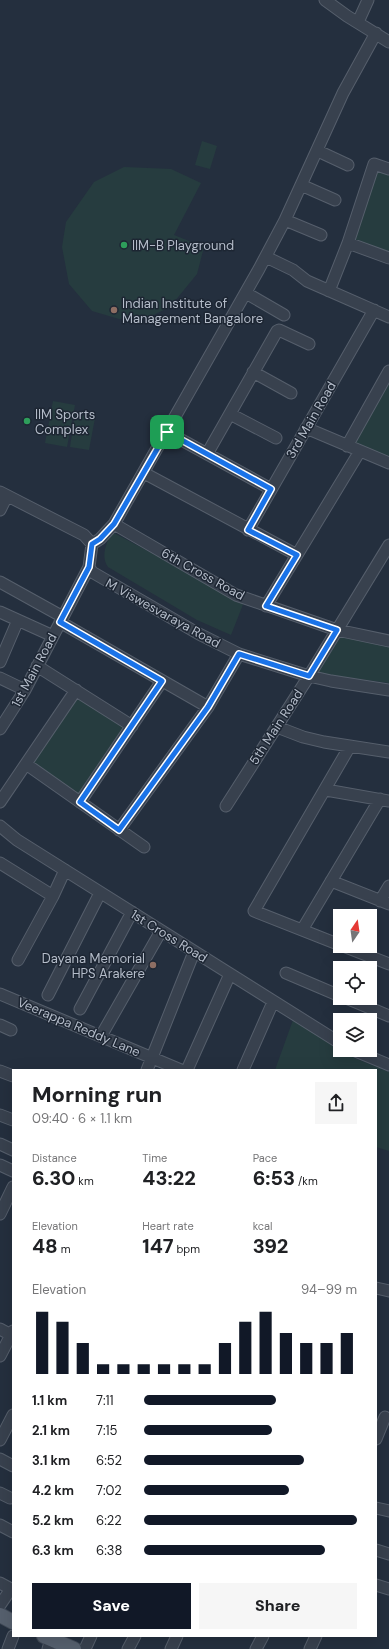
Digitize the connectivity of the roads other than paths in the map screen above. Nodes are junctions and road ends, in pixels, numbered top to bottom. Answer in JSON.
{"nodes":[{"id":1,"x":325,"y":0,"type":"edge"},
{"id":2,"x":368,"y":0,"type":"edge"},
{"id":3,"x":358,"y":22,"type":"junction"},
{"id":4,"x":376,"y":33,"type":"junction"},
{"id":5,"x":389,"y":42,"type":"edge"},
{"id":6,"x":318,"y":150,"type":"junction"},
{"id":7,"x":348,"y":165,"type":"dead end"},
{"id":8,"x":389,"y":169,"type":"edge"},
{"id":9,"x":301,"y":185,"type":"junction"},
{"id":10,"x":335,"y":200,"type":"dead end"},
{"id":11,"x":285,"y":220,"type":"junction"},
{"id":12,"x":321,"y":234,"type":"dead end"},
{"id":13,"x":348,"y":243,"type":"junction"},
{"id":14,"x":266,"y":257,"type":"junction"},
{"id":15,"x":389,"y":258,"type":"edge"},
{"id":16,"x":329,"y":291,"type":"junction"},
{"id":17,"x":246,"y":293,"type":"junction"},
{"id":18,"x":374,"y":310,"type":"junction"},
{"id":19,"x":284,"y":315,"type":"dead end"},
{"id":20,"x":389,"y":317,"type":"edge"},
{"id":21,"x":309,"y":344,"type":"dead end"},
{"id":22,"x":253,"y":372,"type":"junction"},
{"id":23,"x":389,"y":372,"type":"edge"},
{"id":24,"x":291,"y":393,"type":"dead end"},
{"id":25,"x":230,"y":414,"type":"junction"},
{"id":26,"x":306,"y":428,"type":"junction"},
{"id":27,"x":167,"y":432,"type":"junction"},
{"id":28,"x":276,"y":438,"type":"dead end"},
{"id":29,"x":347,"y":446,"type":"junction"},
{"id":30,"x":360,"y":451,"type":"junction"},
{"id":31,"x":207,"y":454,"type":"junction"},
{"id":32,"x":389,"y":463,"type":"edge"},
{"id":33,"x":144,"y":473,"type":"junction"},
{"id":34,"x":271,"y":489,"type":"junction"},
{"id":35,"x":4,"y":494,"type":"edge"},
{"id":36,"x":0,"y":510,"type":"edge"},
{"id":37,"x":114,"y":524,"type":"junction"},
{"id":38,"x":248,"y":530,"type":"junction"},
{"id":39,"x":92,"y":544,"type":"junction"},
{"id":40,"x":389,"y":545,"type":"edge"},
{"id":41,"x":297,"y":555,"type":"junction"},
{"id":42,"x":89,"y":567,"type":"junction"},
{"id":43,"x":0,"y":582,"type":"edge"},
{"id":44,"x":266,"y":606,"type":"junction"},
{"id":45,"x":0,"y":612,"type":"edge"},
{"id":46,"x":18,"y":620,"type":"junction"},
{"id":47,"x":62,"y":620,"type":"junction"},
{"id":48,"x":337,"y":630,"type":"junction"},
{"id":49,"x":53,"y":636,"type":"junction"},
{"id":50,"x":389,"y":641,"type":"edge"},
{"id":51,"x":239,"y":654,"type":"junction"},
{"id":52,"x":0,"y":662,"type":"edge"},
{"id":53,"x":37,"y":666,"type":"junction"},
{"id":54,"x":309,"y":676,"type":"junction"},
{"id":55,"x":0,"y":678,"type":"edge"},
{"id":56,"x":162,"y":681,"type":"junction"},
{"id":57,"x":25,"y":690,"type":"junction"},
{"id":58,"x":76,"y":690,"type":"junction"},
{"id":59,"x":389,"y":690,"type":"edge"},
{"id":60,"x":208,"y":707,"type":"junction"},
{"id":61,"x":132,"y":726,"type":"junction"},
{"id":62,"x":277,"y":727,"type":"junction"},
{"id":63,"x":0,"y":729,"type":"edge"},
{"id":64,"x":350,"y":746,"type":"junction"},
{"id":65,"x":389,"y":752,"type":"edge"},
{"id":66,"x":26,"y":764,"type":"junction"},
{"id":67,"x":326,"y":790,"type":"junction"},
{"id":68,"x":385,"y":800,"type":"edge"},
{"id":69,"x":0,"y":802,"type":"edge"},
{"id":70,"x":80,"y":802,"type":"junction"},
{"id":71,"x":226,"y":806,"type":"dead end"},
{"id":72,"x":0,"y":826,"type":"edge"},
{"id":73,"x":119,"y":830,"type":"junction"},
{"id":74,"x":144,"y":847,"type":"dead end"},
{"id":75,"x":0,"y":863,"type":"edge"},
{"id":76,"x":65,"y":870,"type":"junction"},
{"id":77,"x":331,"y":881,"type":"junction"},
{"id":78,"x":389,"y":886,"type":"edge"},
{"id":79,"x":100,"y":892,"type":"junction"},
{"id":80,"x":53,"y":896,"type":"junction"},
{"id":81,"x":385,"y":903,"type":"edge"},
{"id":82,"x":132,"y":912,"type":"junction"},
{"id":83,"x":302,"y":930,"type":"junction"},
{"id":84,"x":161,"y":931,"type":"junction"},
{"id":85,"x":333,"y":942,"type":"edge"},
{"id":86,"x":194,"y":952,"type":"junction"},
{"id":87,"x":361,"y":953,"type":"edge"},
{"id":88,"x":18,"y":960,"type":"dead end"},
{"id":89,"x":389,"y":964,"type":"edge"},
{"id":90,"x":286,"y":973,"type":"dead end"},
{"id":91,"x":230,"y":974,"type":"junction"},
{"id":92,"x":333,"y":993,"type":"edge"},
{"id":93,"x":0,"y":994,"type":"edge"},
{"id":94,"x":48,"y":995,"type":"dead end"},
{"id":95,"x":273,"y":1002,"type":"junction"},
{"id":96,"x":363,"y":1005,"type":"edge"},
{"id":97,"x":80,"y":1009,"type":"dead end"},
{"id":98,"x":389,"y":1016,"type":"edge"},
{"id":99,"x":0,"y":1025,"type":"edge"},
{"id":100,"x":11,"y":1030,"type":"dead end"},
{"id":101,"x":101,"y":1036,"type":"junction"},
{"id":102,"x":333,"y":1039,"type":"edge"},
{"id":103,"x":370,"y":1057,"type":"edge"},
{"id":104,"x":152,"y":1058,"type":"junction"},
{"id":105,"x":389,"y":1065,"type":"edge"},
{"id":106,"x":147,"y":1069,"type":"edge"},
{"id":107,"x":179,"y":1069,"type":"edge"},
{"id":108,"x":187,"y":1069,"type":"edge"},
{"id":109,"x":243,"y":1069,"type":"edge"},
{"id":110,"x":0,"y":1071,"type":"edge"},
{"id":111,"x":12,"y":1076,"type":"edge"},
{"id":112,"x":0,"y":1115,"type":"edge"},
{"id":113,"x":12,"y":1120,"type":"edge"},
{"id":114,"x":0,"y":1144,"type":"edge"},
{"id":115,"x":12,"y":1150,"type":"edge"},
{"id":116,"x":0,"y":1165,"type":"edge"},
{"id":117,"x":12,"y":1171,"type":"edge"},
{"id":118,"x":12,"y":1189,"type":"edge"},
{"id":119,"x":0,"y":1214,"type":"edge"},
{"id":120,"x":377,"y":1288,"type":"edge"},
{"id":121,"x":389,"y":1291,"type":"edge"},
{"id":122,"x":0,"y":1329,"type":"edge"},
{"id":123,"x":12,"y":1333,"type":"edge"},
{"id":124,"x":0,"y":1356,"type":"edge"},
{"id":125,"x":385,"y":1417,"type":"dead end"},
{"id":126,"x":12,"y":1420,"type":"edge"},
{"id":127,"x":377,"y":1437,"type":"edge"},
{"id":128,"x":0,"y":1440,"type":"edge"},
{"id":129,"x":0,"y":1459,"type":"edge"},
{"id":130,"x":12,"y":1465,"type":"edge"},
{"id":131,"x":0,"y":1493,"type":"edge"},
{"id":132,"x":10,"y":1498,"type":"dead end"},
{"id":133,"x":0,"y":1525,"type":"edge"},
{"id":134,"x":12,"y":1531,"type":"edge"},
{"id":135,"x":377,"y":1550,"type":"edge"},
{"id":136,"x":389,"y":1554,"type":"edge"},
{"id":137,"x":0,"y":1583,"type":"edge"},
{"id":138,"x":377,"y":1585,"type":"edge"},
{"id":139,"x":389,"y":1589,"type":"edge"},
{"id":140,"x":12,"y":1590,"type":"edge"},
{"id":141,"x":0,"y":1605,"type":"edge"},
{"id":142,"x":0,"y":1615,"type":"edge"},
{"id":143,"x":12,"y":1621,"type":"edge"},
{"id":144,"x":13,"y":1637,"type":"edge"},
{"id":145,"x":91,"y":1637,"type":"edge"},
{"id":146,"x":134,"y":1637,"type":"edge"},
{"id":147,"x":177,"y":1637,"type":"edge"},
{"id":148,"x":262,"y":1637,"type":"edge"},
{"id":149,"x":316,"y":1637,"type":"edge"},
{"id":150,"x":48,"y":1641,"type":"edge"},
{"id":151,"x":8,"y":1649,"type":"edge"},
{"id":152,"x":74,"y":1649,"type":"edge"},
{"id":153,"x":85,"y":1649,"type":"edge"},
{"id":154,"x":128,"y":1649,"type":"edge"},
{"id":155,"x":171,"y":1649,"type":"edge"},
{"id":156,"x":256,"y":1649,"type":"edge"},
{"id":157,"x":310,"y":1649,"type":"edge"}],
"edges":[{"from":1,"to":3,"type":"street"},
{"from":2,"to":3,"type":"street"},
{"from":3,"to":4,"type":"street"},
{"from":4,"to":5,"type":"street"},
{"from":4,"to":6,"type":"street"},
{"from":6,"to":7,"type":"street"},
{"from":6,"to":9,"type":"street"},
{"from":8,"to":13,"type":"street"},
{"from":9,"to":10,"type":"street"},
{"from":9,"to":11,"type":"street"},
{"from":11,"to":12,"type":"street"},
{"from":11,"to":14,"type":"street"},
{"from":13,"to":15,"type":"street"},
{"from":13,"to":16,"type":"street"},
{"from":14,"to":16,"type":"street"},
{"from":14,"to":17,"type":"street"},
{"from":16,"to":18,"type":"street"},
{"from":17,"to":19,"type":"street"},
{"from":17,"to":27,"type":"street"},
{"from":18,"to":20,"type":"street"},
{"from":18,"to":26,"type":"street","name":"3rd Main Road"},
{"from":21,"to":22,"type":"street"},
{"from":22,"to":24,"type":"street"},
{"from":22,"to":25,"type":"street"},
{"from":23,"to":29,"type":"street"},
{"from":25,"to":28,"type":"street"},
{"from":25,"to":31,"type":"street"},
{"from":26,"to":29,"type":"street"},
{"from":26,"to":34,"type":"street","name":"3rd Main Road"},
{"from":27,"to":31,"type":"street"},
{"from":27,"to":33,"type":"street"},
{"from":29,"to":30,"type":"street"},
{"from":30,"to":32,"type":"street"},
{"from":30,"to":41,"type":"street"},
{"from":31,"to":34,"type":"street"},
{"from":33,"to":37,"type":"street"},
{"from":33,"to":38,"type":"street"},
{"from":34,"to":38,"type":"street","name":"3rd Main Road"},
{"from":35,"to":36,"type":"street"},
{"from":35,"to":39,"type":"street"},
{"from":37,"to":39,"type":"street"},
{"from":37,"to":44,"type":"street","name":"6th Cross Road"},
{"from":38,"to":41,"type":"street"},
{"from":39,"to":42,"type":"street"},
{"from":40,"to":48,"type":"street","name":"5th Main Road"},
{"from":41,"to":44,"type":"street"},
{"from":42,"to":47,"type":"street","name":"1st Main Road"},
{"from":42,"to":51,"type":"street","name":"M Viswesvaraya Road"},
{"from":43,"to":47,"type":"street"},
{"from":44,"to":48,"type":"street","name":"6th Cross Road"},
{"from":45,"to":46,"type":"street"},
{"from":46,"to":49,"type":"street"},
{"from":46,"to":52,"type":"street"},
{"from":47,"to":49,"type":"street","name":"1st Main Road"},
{"from":47,"to":56,"type":"street"},
{"from":48,"to":50,"type":"street","name":"6th Cross Road"},
{"from":48,"to":54,"type":"street","name":"5th Main Road"},
{"from":49,"to":53,"type":"street","name":"1st Main Road"},
{"from":51,"to":54,"type":"street","name":"M Viswesvaraya Road"},
{"from":51,"to":60,"type":"street"},
{"from":53,"to":57,"type":"street","name":"1st Main Road"},
{"from":53,"to":58,"type":"street"},
{"from":54,"to":59,"type":"street","name":"M Viswesvaraya Road"},
{"from":54,"to":62,"type":"street","name":"5th Main Road"},
{"from":55,"to":57,"type":"street"},
{"from":56,"to":60,"type":"street"},
{"from":56,"to":61,"type":"street"},
{"from":57,"to":63,"type":"street","name":"1st Main Road"},
{"from":58,"to":61,"type":"street"},
{"from":58,"to":66,"type":"street"},
{"from":60,"to":73,"type":"street"},
{"from":61,"to":70,"type":"street"},
{"from":62,"to":64,"type":"street"},
{"from":62,"to":71,"type":"street","name":"5th Main Road"},
{"from":64,"to":65,"type":"street"},
{"from":64,"to":67,"type":"street"},
{"from":66,"to":69,"type":"street"},
{"from":66,"to":70,"type":"street"},
{"from":67,"to":68,"type":"street"},
{"from":67,"to":83,"type":"street"},
{"from":68,"to":77,"type":"street"},
{"from":70,"to":73,"type":"street"},
{"from":72,"to":76,"type":"street","name":"1st Cross Road"},
{"from":73,"to":74,"type":"street"},
{"from":75,"to":80,"type":"street"},
{"from":76,"to":79,"type":"street","name":"1st Cross Road"},
{"from":76,"to":80,"type":"street"},
{"from":77,"to":81,"type":"street"},
{"from":77,"to":83,"type":"street"},
{"from":78,"to":81,"type":"street"},
{"from":79,"to":82,"type":"street","name":"1st Cross Road"},
{"from":79,"to":94,"type":"street"},
{"from":80,"to":88,"type":"street"},
{"from":82,"to":84,"type":"street","name":"1st Cross Road"},
{"from":82,"to":97,"type":"street"},
{"from":83,"to":85,"type":"street"},
{"from":84,"to":86,"type":"street","name":"1st Cross Road"},
{"from":84,"to":101,"type":"street"},
{"from":86,"to":91,"type":"street","name":"1st Cross Road"},
{"from":86,"to":104,"type":"street"},
{"from":87,"to":89,"type":"street"},
{"from":90,"to":92,"type":"street"},
{"from":91,"to":95,"type":"street","name":"1st Cross Road"},
{"from":91,"to":108,"type":"street"},
{"from":93,"to":101,"type":"street","name":"Veerappa Reddy Lane"},
{"from":95,"to":102,"type":"street","name":"1st Cross Road"},
{"from":95,"to":109,"type":"street"},
{"from":96,"to":98,"type":"street"},
{"from":99,"to":100,"type":"street"},
{"from":101,"to":104,"type":"street","name":"Veerappa Reddy Lane"},
{"from":103,"to":105,"type":"street"},
{"from":104,"to":106,"type":"street"},
{"from":104,"to":107,"type":"street","name":"Veerappa Reddy Lane"},
{"from":110,"to":111,"type":"street"},
{"from":112,"to":113,"type":"street"},
{"from":114,"to":115,"type":"street"},
{"from":116,"to":117,"type":"street"},
{"from":118,"to":119,"type":"street"},
{"from":120,"to":121,"type":"street"},
{"from":122,"to":123,"type":"street"},
{"from":123,"to":124,"type":"street"},
{"from":125,"to":127,"type":"street"},
{"from":126,"to":128,"type":"street"},
{"from":129,"to":130,"type":"street"},
{"from":131,"to":132,"type":"street"},
{"from":133,"to":134,"type":"street"},
{"from":135,"to":136,"type":"street"},
{"from":137,"to":140,"type":"street"},
{"from":138,"to":139,"type":"street"},
{"from":140,"to":141,"type":"street"},
{"from":142,"to":143,"type":"main road"},
{"from":144,"to":151,"type":"street"},
{"from":145,"to":153,"type":"street"},
{"from":146,"to":154,"type":"street"},
{"from":147,"to":155,"type":"street"},
{"from":148,"to":156,"type":"street"},
{"from":149,"to":157,"type":"street"},
{"from":150,"to":152,"type":"main road"}]}
